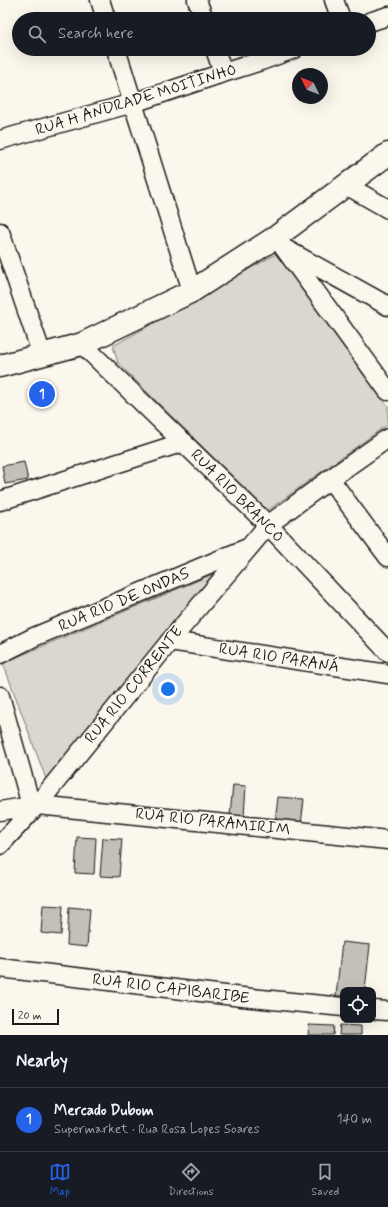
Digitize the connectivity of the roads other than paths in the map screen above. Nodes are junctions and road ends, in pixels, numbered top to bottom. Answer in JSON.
{"nodes":[{"id":1,"x":100,"y":0,"type":"edge"},
{"id":2,"x":197,"y":0,"type":"edge"},
{"id":3,"x":334,"y":0,"type":"edge"},
{"id":4,"x":104,"y":12,"type":"edge"},
{"id":5,"x":201,"y":12,"type":"edge"},
{"id":6,"x":338,"y":12,"type":"edge"},
{"id":7,"x":388,"y":16,"type":"edge"},
{"id":8,"x":376,"y":20,"type":"edge"},
{"id":9,"x":118,"y":56,"type":"edge"},
{"id":10,"x":217,"y":56,"type":"edge"},
{"id":11,"x":275,"y":56,"type":"edge"},
{"id":12,"x":223,"y":73,"type":"junction"},
{"id":13,"x":133,"y":103,"type":"junction"},
{"id":14,"x":0,"y":140,"type":"edge"},
{"id":15,"x":388,"y":154,"type":"edge"},
{"id":16,"x":346,"y":185,"type":"junction"},
{"id":17,"x":388,"y":209,"type":"edge"},
{"id":18,"x":0,"y":232,"type":"edge"},
{"id":19,"x":280,"y":243,"type":"junction"},
{"id":20,"x":6,"y":273,"type":"edge"},
{"id":21,"x":192,"y":291,"type":"junction"},
{"id":22,"x":388,"y":306,"type":"edge"},
{"id":23,"x":82,"y":344,"type":"junction"},
{"id":24,"x":42,"y":355,"type":"junction"},
{"id":25,"x":0,"y":366,"type":"edge"},
{"id":26,"x":388,"y":391,"type":"edge"},
{"id":27,"x":388,"y":438,"type":"edge"},
{"id":28,"x":184,"y":442,"type":"junction"},
{"id":29,"x":330,"y":479,"type":"junction"},
{"id":30,"x":0,"y":501,"type":"edge"},
{"id":31,"x":268,"y":525,"type":"junction"},
{"id":32,"x":248,"y":548,"type":"junction"},
{"id":33,"x":388,"y":557,"type":"edge"},
{"id":34,"x":170,"y":641,"type":"junction"},
{"id":35,"x":388,"y":652,"type":"edge"},
{"id":36,"x":0,"y":654,"type":"edge"},
{"id":37,"x":388,"y":674,"type":"edge"},
{"id":38,"x":0,"y":696,"type":"edge"},
{"id":39,"x":34,"y":805,"type":"junction"},
{"id":40,"x":0,"y":811,"type":"edge"},
{"id":41,"x":388,"y":840,"type":"edge"},
{"id":42,"x":0,"y":845,"type":"edge"},
{"id":43,"x":0,"y":968,"type":"edge"},
{"id":44,"x":340,"y":1007,"type":"edge"},
{"id":45,"x":376,"y":1010,"type":"edge"},
{"id":46,"x":388,"y":1011,"type":"edge"}],
"edges":[{"from":1,"to":4,"type":"street"},
{"from":2,"to":5,"type":"street"},
{"from":3,"to":6,"type":"street"},
{"from":7,"to":8,"type":"street"},
{"from":9,"to":13,"type":"street"},
{"from":10,"to":12,"type":"street"},
{"from":11,"to":12,"type":"street","name":"RUA H ANDRADE MOITINHO"},
{"from":12,"to":13,"type":"street","name":"RUA H ANDRADE MOITINHO"},
{"from":13,"to":14,"type":"street","name":"RUA H ANDRADE MOITINHO"},
{"from":13,"to":21,"type":"street"},
{"from":15,"to":16,"type":"street"},
{"from":16,"to":17,"type":"street"},
{"from":16,"to":19,"type":"street"},
{"from":18,"to":20,"type":"street"},
{"from":19,"to":21,"type":"street"},
{"from":19,"to":22,"type":"street"},
{"from":19,"to":26,"type":"street"},
{"from":20,"to":24,"type":"street"},
{"from":21,"to":23,"type":"street"},
{"from":23,"to":24,"type":"street"},
{"from":23,"to":28,"type":"street","name":"RUA RIO BRANCO"},
{"from":24,"to":25,"type":"street"},
{"from":27,"to":29,"type":"street","name":"RUA RIO CORRENTE"},
{"from":28,"to":30,"type":"street"},
{"from":28,"to":31,"type":"street","name":"RUA RIO BRANCO"},
{"from":29,"to":31,"type":"street","name":"RUA RIO CORRENTE"},
{"from":29,"to":33,"type":"street"},
{"from":31,"to":32,"type":"street","name":"RUA RIO CORRENTE"},
{"from":31,"to":35,"type":"street","name":"RUA RIO BRANCO"},
{"from":32,"to":34,"type":"street","name":"RUA RIO CORRENTE"},
{"from":32,"to":36,"type":"street","name":"RUA RIO DE ONDAS"},
{"from":34,"to":37,"type":"street","name":"RUA RIO PARANÁ"},
{"from":34,"to":39,"type":"street","name":"RUA RIO CORRENTE"},
{"from":38,"to":39,"type":"street"},
{"from":39,"to":40,"type":"street","name":"RUA RIO PARAMIRIM"},
{"from":39,"to":41,"type":"street","name":"RUA RIO PARAMIRIM"},
{"from":39,"to":42,"type":"street","name":"RUA RIO CORRENTE"},
{"from":43,"to":44,"type":"street","name":"RUA RIO CAPIBARIBE"},
{"from":45,"to":46,"type":"street"}]}
